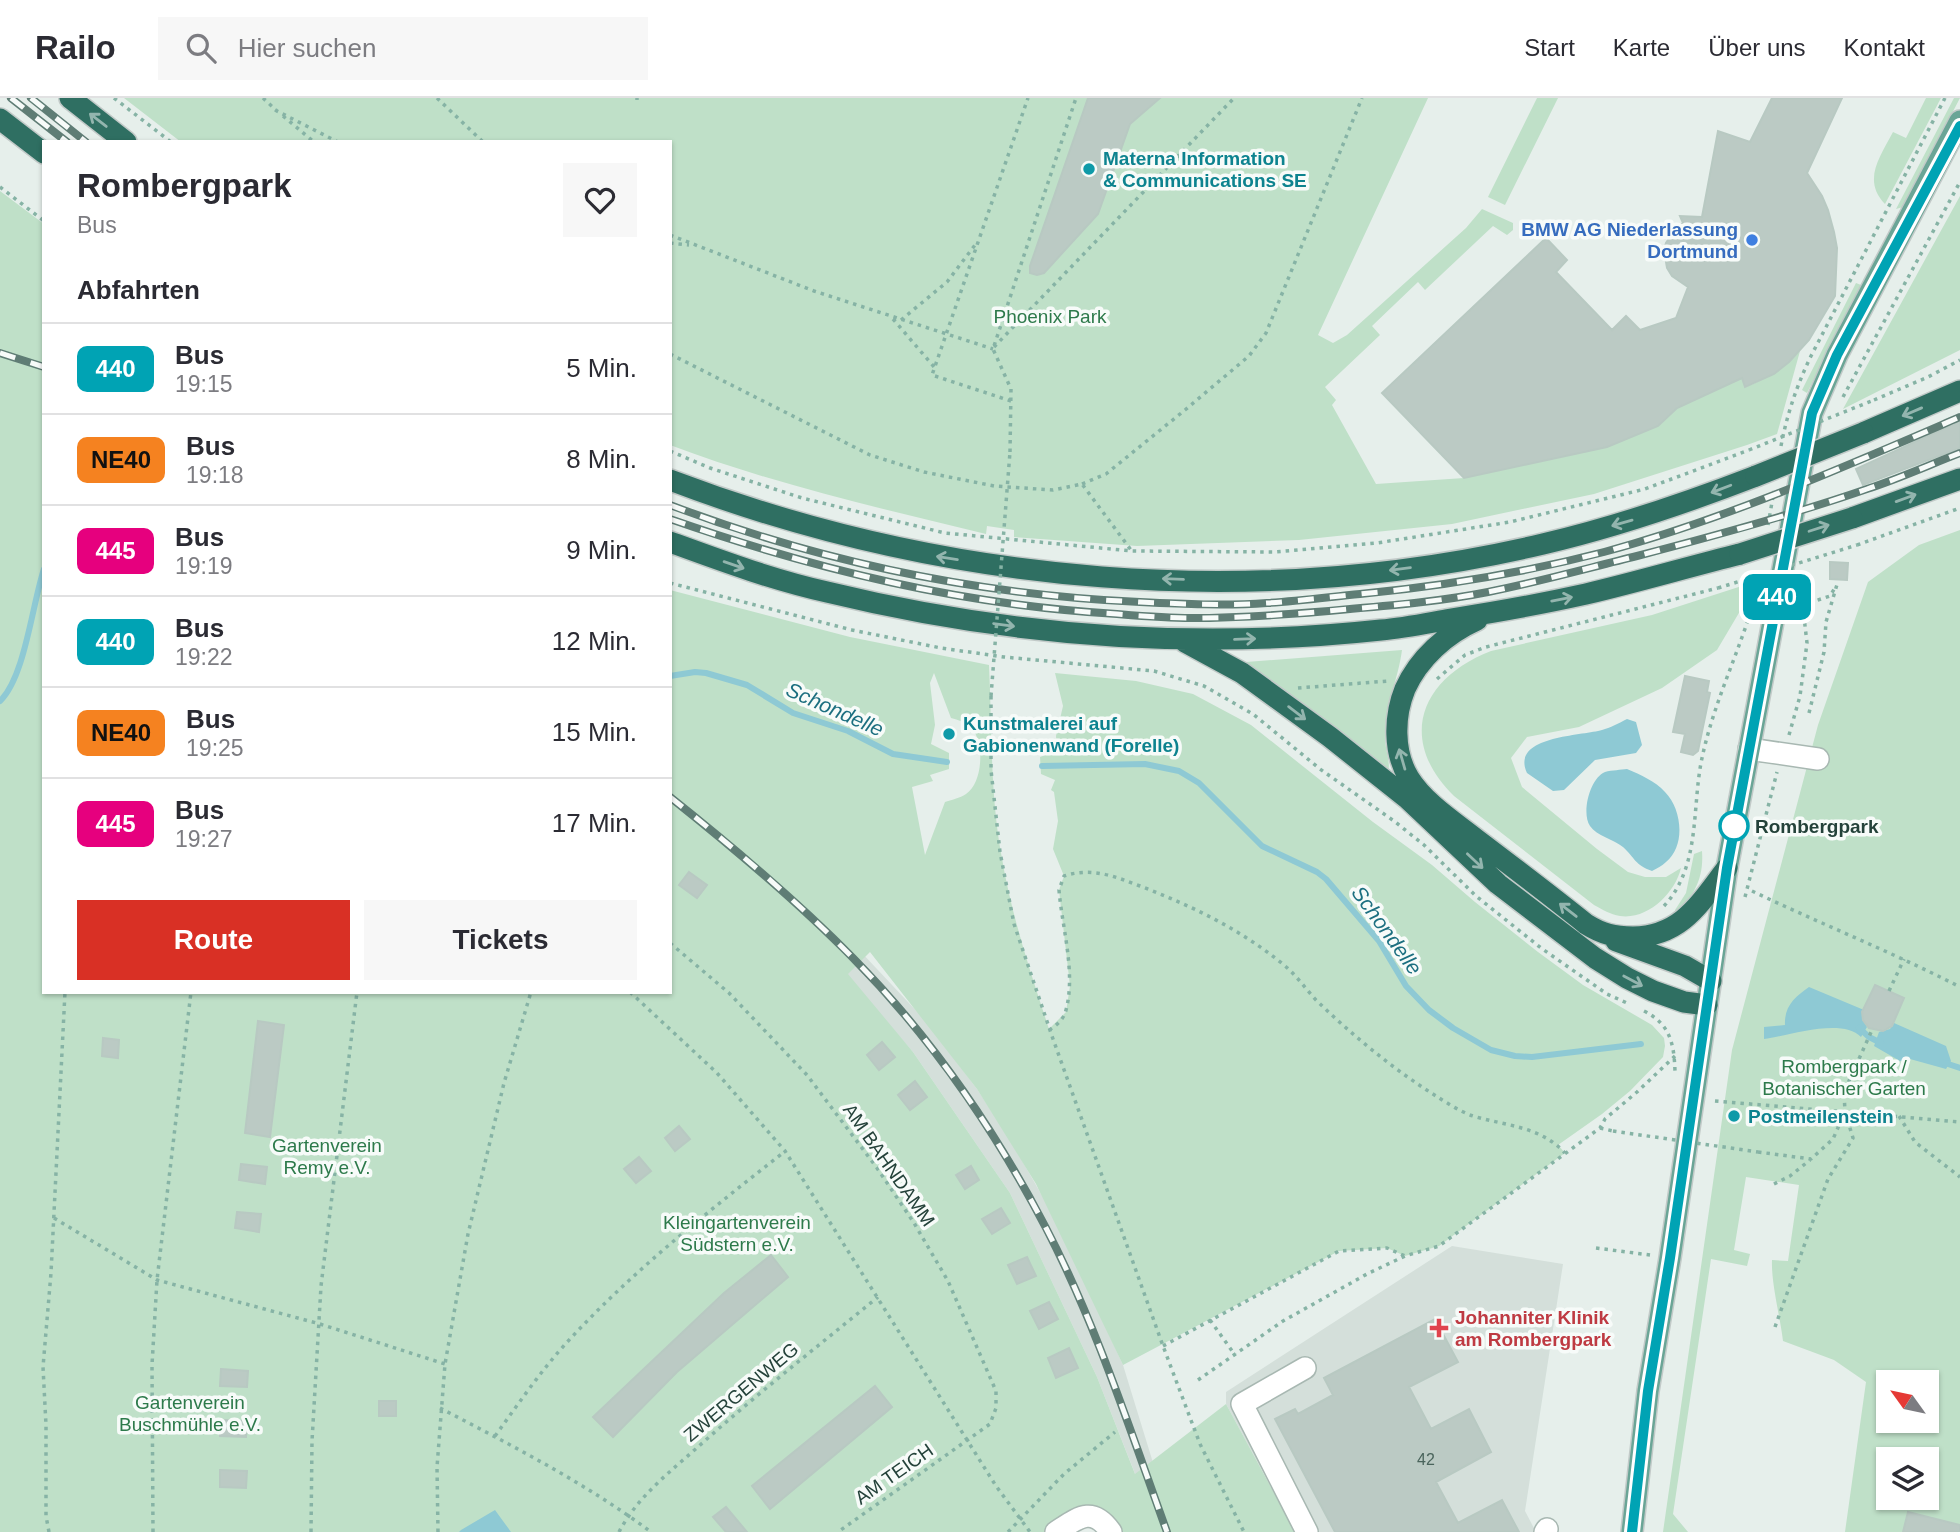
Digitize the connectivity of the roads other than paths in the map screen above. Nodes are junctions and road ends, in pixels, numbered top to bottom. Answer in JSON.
{"nodes":[{"id":1,"x":69,"y":98,"type":"edge"},
{"id":2,"x":0,"y":119,"type":"edge"},
{"id":3,"x":1960,"y":121,"type":"edge"},
{"id":4,"x":1960,"y":127,"type":"edge"},
{"id":5,"x":122,"y":140,"type":"edge"},
{"id":6,"x":1948,"y":145,"type":"junction"},
{"id":7,"x":42,"y":151,"type":"edge"},
{"id":8,"x":1960,"y":391,"type":"edge"},
{"id":9,"x":1960,"y":479,"type":"edge"},
{"id":10,"x":672,"y":481,"type":"edge"},
{"id":11,"x":672,"y":543,"type":"edge"},
{"id":12,"x":1495,"y":612,"type":"junction"},
{"id":13,"x":1177,"y":639,"type":"junction"},
{"id":14,"x":1749,"y":749,"type":"junction"},
{"id":15,"x":1818,"y":759,"type":"dead end"},
{"id":16,"x":1727,"y":868,"type":"junction"},
{"id":17,"x":1603,"y":935,"type":"junction"},
{"id":18,"x":1711,"y":981,"type":"junction"},
{"id":19,"x":1707,"y":1005,"type":"junction"},
{"id":20,"x":1305,"y":1368,"type":"dead end"},
{"id":21,"x":1056,"y":1532,"type":"edge"},
{"id":22,"x":1111,"y":1532,"type":"edge"},
{"id":23,"x":1307,"y":1532,"type":"edge"},
{"id":24,"x":1632,"y":1532,"type":"edge"}],
"edges":[{"from":5,"to":1,"type":"highway","one_way":true},
{"from":2,"to":7,"type":"highway"},
{"from":3,"to":6,"type":"main road"},
{"from":4,"to":6,"type":"main road"},
{"from":6,"to":14,"type":"main road"},
{"from":8,"to":10,"type":"highway","one_way":true,"bridge":true},
{"from":12,"to":9,"type":"highway","one_way":true,"bridge":true},
{"from":11,"to":13,"type":"highway","one_way":true},
{"from":13,"to":12,"type":"highway","one_way":true},
{"from":17,"to":12,"type":"highway","one_way":true},
{"from":13,"to":19,"type":"highway","one_way":true},
{"from":14,"to":15,"type":"street"},
{"from":14,"to":16,"type":"main road"},
{"from":16,"to":17,"type":"highway"},
{"from":16,"to":18,"type":"main road"},
{"from":17,"to":18,"type":"highway"},
{"from":18,"to":19,"type":"main road"},
{"from":19,"to":24,"type":"main road"},
{"from":20,"to":23,"type":"street"},
{"from":21,"to":22,"type":"street"}]}
